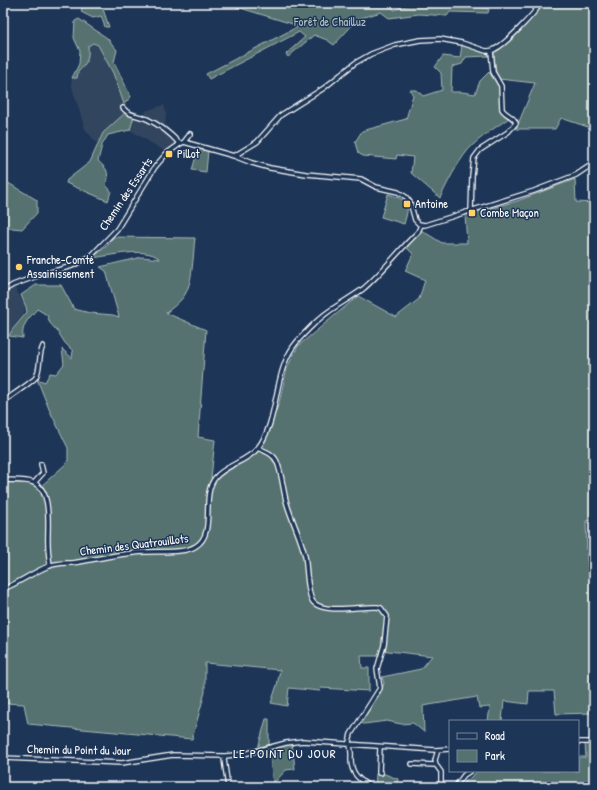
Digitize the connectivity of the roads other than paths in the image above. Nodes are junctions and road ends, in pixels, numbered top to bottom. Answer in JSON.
{"nodes":[{"id":1,"x":541,"y":3,"type":"edge"},
{"id":2,"x":491,"y":51,"type":"junction"},
{"id":3,"x":122,"y":108,"type":"dead end"},
{"id":4,"x":190,"y":134,"type":"dead end"},
{"id":5,"x":182,"y":143,"type":"junction"},
{"id":6,"x":234,"y":156,"type":"junction"},
{"id":7,"x":594,"y":163,"type":"edge"},
{"id":8,"x":471,"y":212,"type":"junction"},
{"id":9,"x":421,"y":225,"type":"junction"},
{"id":10,"x":3,"y":291,"type":"edge"},
{"id":11,"x":43,"y":346,"type":"dead end"},
{"id":12,"x":3,"y":402,"type":"edge"},
{"id":13,"x":258,"y":448,"type":"junction"},
{"id":14,"x":41,"y":464,"type":"dead end"},
{"id":15,"x":3,"y":480,"type":"edge"},
{"id":16,"x":34,"y":483,"type":"junction"},
{"id":17,"x":50,"y":566,"type":"junction"},
{"id":18,"x":3,"y":589,"type":"edge"},
{"id":19,"x":579,"y":742,"type":"edge"},
{"id":20,"x":594,"y":742,"type":"edge"},
{"id":21,"x":350,"y":745,"type":"junction"},
{"id":22,"x":380,"y":747,"type":"junction"},
{"id":23,"x":449,"y":749,"type":"edge"},
{"id":24,"x":438,"y":750,"type":"junction"},
{"id":25,"x":225,"y":756,"type":"junction"},
{"id":26,"x":3,"y":758,"type":"edge"},
{"id":27,"x":412,"y":764,"type":"dead end"},
{"id":28,"x":436,"y":765,"type":"junction"},
{"id":29,"x":468,"y":772,"type":"edge"},
{"id":30,"x":382,"y":773,"type":"dead end"},
{"id":31,"x":228,"y":787,"type":"edge"},
{"id":32,"x":370,"y":787,"type":"edge"},
{"id":33,"x":441,"y":787,"type":"edge"},
{"id":34,"x":455,"y":787,"type":"edge"}],
"edges":[{"from":1,"to":2,"type":"street"},
{"from":2,"to":6,"type":"street"},
{"from":2,"to":8,"type":"street"},
{"from":3,"to":5,"type":"street"},
{"from":4,"to":5,"type":"street","name":"Chemin des Essarts"},
{"from":5,"to":6,"type":"street"},
{"from":5,"to":10,"type":"street","name":"Chemin des Essarts"},
{"from":6,"to":9,"type":"street"},
{"from":7,"to":8,"type":"street"},
{"from":8,"to":9,"type":"street"},
{"from":9,"to":13,"type":"street","name":"Chemin des Quatrouillots"},
{"from":11,"to":12,"type":"street"},
{"from":13,"to":17,"type":"street","name":"Chemin des Quatrouillots"},
{"from":13,"to":21,"type":"street"},
{"from":14,"to":16,"type":"street"},
{"from":15,"to":16,"type":"street"},
{"from":16,"to":17,"type":"street"},
{"from":17,"to":18,"type":"street","name":"Chemin des Quatrouillots"},
{"from":19,"to":20,"type":"street"},
{"from":21,"to":22,"type":"street","name":"Chemin du Point du Jour"},
{"from":21,"to":25,"type":"street","name":"Chemin du Point du Jour"},
{"from":21,"to":32,"type":"street"},
{"from":22,"to":24,"type":"street","name":"Chemin du Point du Jour"},
{"from":22,"to":30,"type":"street"},
{"from":23,"to":24,"type":"street","name":"Chemin du Point du Jour"},
{"from":24,"to":28,"type":"street"},
{"from":25,"to":26,"type":"street","name":"Chemin du Point du Jour"},
{"from":25,"to":31,"type":"street"},
{"from":27,"to":28,"type":"street"},
{"from":28,"to":33,"type":"street"},
{"from":29,"to":34,"type":"street"}]}
